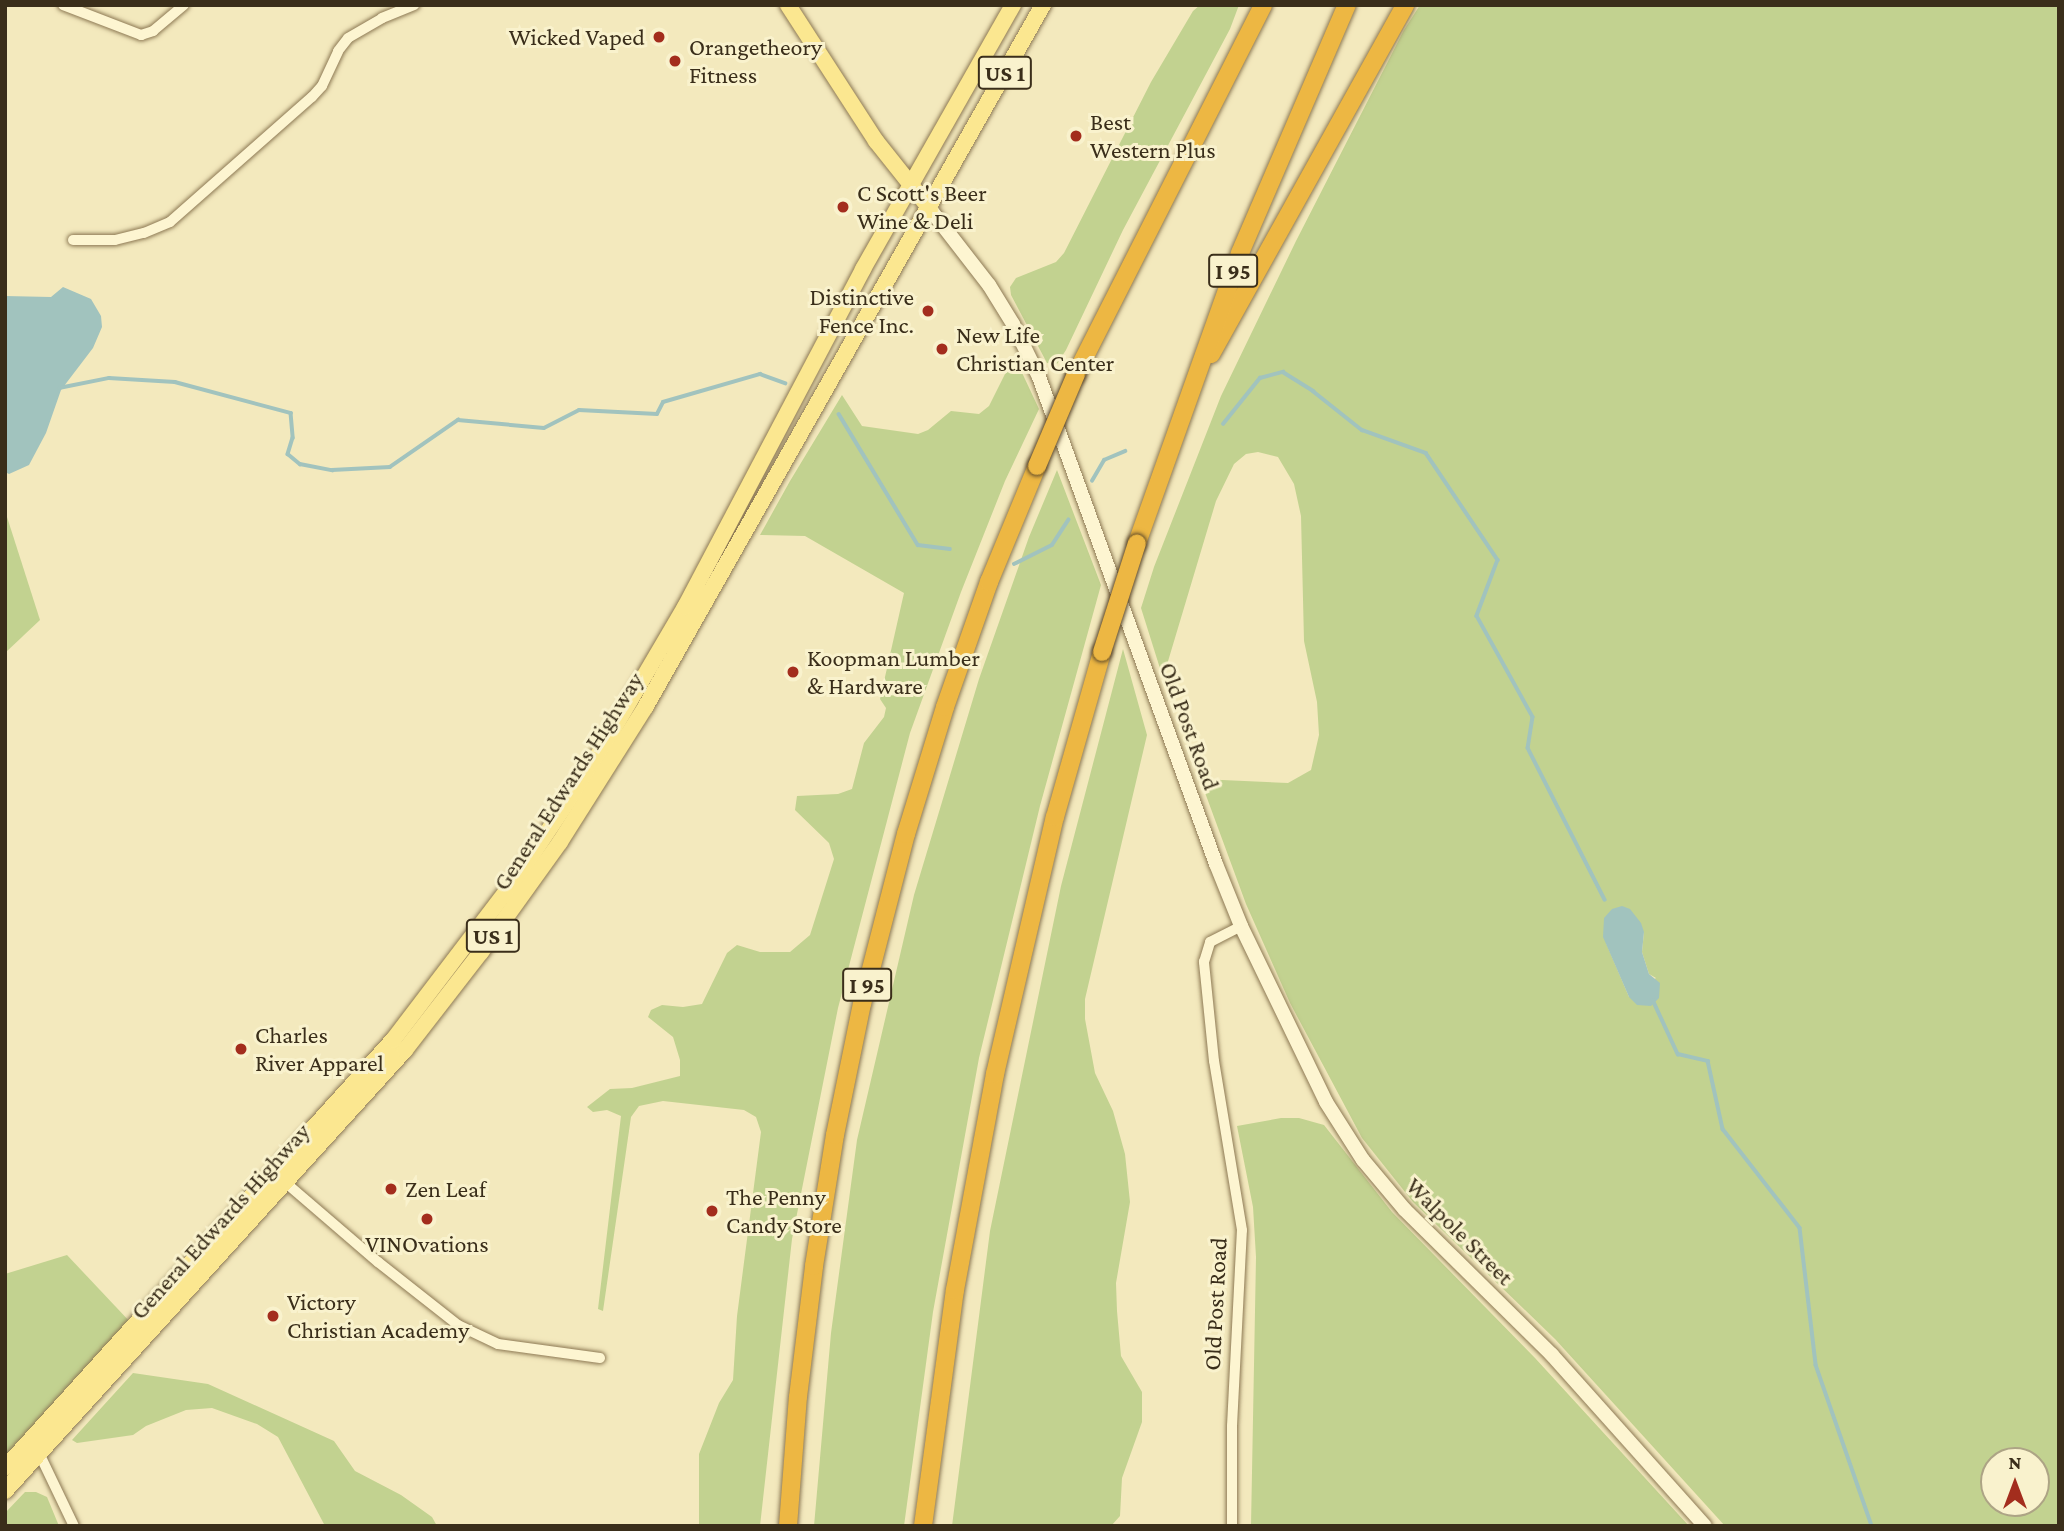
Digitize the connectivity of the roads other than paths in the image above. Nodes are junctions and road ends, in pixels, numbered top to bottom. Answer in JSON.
{"nodes":[{"id":1,"x":63,"y":5,"type":"edge"},
{"id":2,"x":184,"y":5,"type":"edge"},
{"id":3,"x":414,"y":5,"type":"edge"},
{"id":4,"x":788,"y":5,"type":"edge"},
{"id":5,"x":1013,"y":5,"type":"edge"},
{"id":6,"x":1043,"y":5,"type":"edge"},
{"id":7,"x":1263,"y":5,"type":"edge"},
{"id":8,"x":1347,"y":5,"type":"edge"},
{"id":9,"x":1405,"y":5,"type":"edge"},
{"id":10,"x":911,"y":185,"type":"junction"},
{"id":11,"x":930,"y":209,"type":"junction"},
{"id":12,"x":73,"y":240,"type":"dead end"},
{"id":13,"x":1188,"y":393,"type":"junction"},
{"id":14,"x":1241,"y":926,"type":"junction"},
{"id":15,"x":286,"y":1183,"type":"junction"},
{"id":16,"x":600,"y":1358,"type":"dead end"},
{"id":17,"x":39,"y":1453,"type":"junction"},
{"id":18,"x":5,"y":1468,"type":"edge"},
{"id":19,"x":5,"y":1491,"type":"edge"},
{"id":20,"x":74,"y":1526,"type":"edge"},
{"id":21,"x":788,"y":1526,"type":"edge"},
{"id":22,"x":923,"y":1526,"type":"edge"},
{"id":23,"x":1232,"y":1526,"type":"edge"},
{"id":24,"x":1705,"y":1526,"type":"edge"}],
"edges":[{"from":1,"to":2,"type":"street"},
{"from":3,"to":12,"type":"street"},
{"from":4,"to":10,"type":"main road","name":"Old Post Road"},
{"from":5,"to":10,"type":"main road","name":"General Edwards Highway","number":"US 1"},
{"from":6,"to":11,"type":"main road","name":"General Edwards Highway","number":"US 1"},
{"from":7,"to":21,"type":"highway","number":"I 95","bridge":true},
{"from":8,"to":13,"type":"highway","number":"I 95"},
{"from":9,"to":13,"type":"highway"},
{"from":10,"to":11,"type":"main road","name":"Old Post Road"},
{"from":10,"to":18,"type":"main road","name":"General Edwards Highway","number":"US 1"},
{"from":11,"to":14,"type":"main road","name":"Old Post Road"},
{"from":11,"to":15,"type":"main road","name":"General Edwards Highway","number":"US 1"},
{"from":13,"to":22,"type":"highway","number":"I 95","bridge":true},
{"from":14,"to":23,"type":"street","name":"Old Post Road"},
{"from":14,"to":24,"type":"main road","name":"Walpole Street"},
{"from":15,"to":16,"type":"street"},
{"from":15,"to":17,"type":"main road","name":"General Edwards Highway","number":"US 1"},
{"from":17,"to":19,"type":"main road","name":"General Edwards Highway","number":"US 1"},
{"from":17,"to":20,"type":"street"}]}
